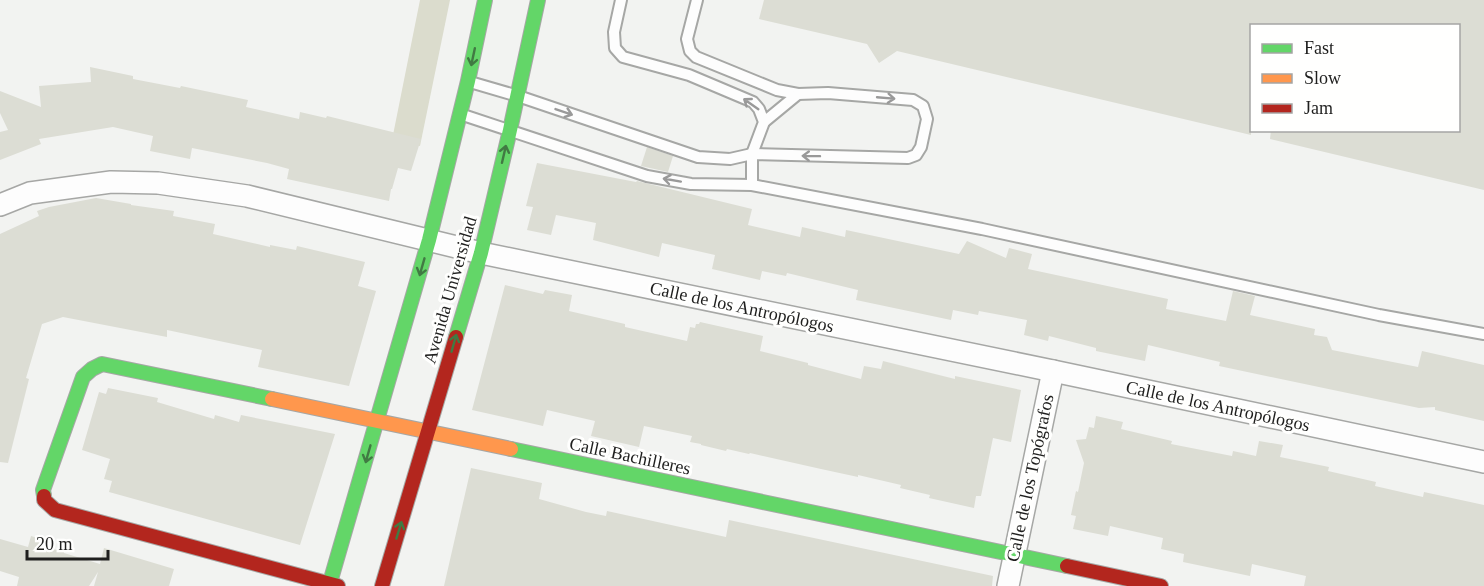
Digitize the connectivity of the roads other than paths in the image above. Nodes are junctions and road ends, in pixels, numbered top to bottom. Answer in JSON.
{"nodes":[{"id":1,"x":485,"y":0,"type":"edge"},
{"id":2,"x":538,"y":0,"type":"edge"},
{"id":3,"x":621,"y":0,"type":"edge"},
{"id":4,"x":697,"y":0,"type":"edge"},
{"id":5,"x":468,"y":81,"type":"junction"},
{"id":6,"x":798,"y":94,"type":"junction"},
{"id":7,"x":518,"y":96,"type":"junction"},
{"id":8,"x":460,"y":114,"type":"junction"},
{"id":9,"x":764,"y":122,"type":"junction"},
{"id":10,"x":510,"y":130,"type":"junction"},
{"id":11,"x":752,"y":154,"type":"junction"},
{"id":12,"x":752,"y":185,"type":"junction"},
{"id":13,"x":0,"y":205,"type":"edge"},
{"id":14,"x":429,"y":240,"type":"junction"},
{"id":15,"x":481,"y":253,"type":"junction"},
{"id":16,"x":1484,"y":334,"type":"edge"},
{"id":17,"x":1053,"y":371,"type":"junction"},
{"id":18,"x":378,"y":421,"type":"junction"},
{"id":19,"x":428,"y":431,"type":"junction"},
{"id":20,"x":1484,"y":462,"type":"edge"},
{"id":21,"x":1014,"y":555,"type":"junction"},
{"id":22,"x":332,"y":585,"type":"edge"},
{"id":23,"x":382,"y":586,"type":"edge"},
{"id":24,"x":1008,"y":586,"type":"edge"},
{"id":25,"x":1161,"y":586,"type":"edge"}],
"edges":[{"from":1,"to":5,"type":"street","name":"Avenida Universidad","one_way":true},
{"from":2,"to":7,"type":"street","name":"Avenida Universidad"},
{"from":9,"to":3,"type":"lane","one_way":true},
{"from":4,"to":6,"type":"lane"},
{"from":5,"to":7,"type":"lane"},
{"from":5,"to":8,"type":"street","name":"Avenida Universidad"},
{"from":6,"to":9,"type":"lane"},
{"from":6,"to":11,"type":"lane","one_way":true},
{"from":7,"to":10,"type":"street","name":"Avenida Universidad"},
{"from":7,"to":11,"type":"lane","one_way":true},
{"from":8,"to":10,"type":"lane"},
{"from":8,"to":14,"type":"street","name":"Avenida Universidad"},
{"from":9,"to":11,"type":"lane"},
{"from":12,"to":10,"type":"lane","one_way":true},
{"from":15,"to":10,"type":"street","name":"Avenida Universidad","one_way":true},
{"from":11,"to":12,"type":"lane"},
{"from":12,"to":16,"type":"lane"},
{"from":13,"to":14,"type":"street","name":"Calle de los Antropólogos"},
{"from":14,"to":15,"type":"street","name":"Calle de los Antropólogos"},
{"from":14,"to":18,"type":"street","name":"Avenida Universidad","one_way":true},
{"from":15,"to":17,"type":"street","name":"Calle de los Antropólogos"},
{"from":19,"to":15,"type":"street","name":"Avenida Universidad","one_way":true},
{"from":17,"to":20,"type":"street","name":"Calle de los Antropólogos"},
{"from":17,"to":21,"type":"street","name":"Calle de los Topógrafos"},
{"from":18,"to":19,"type":"street","name":"Calle Bachilleres"},
{"from":18,"to":22,"type":"street","name":"Avenida Universidad","one_way":true},
{"from":18,"to":22,"type":"street","name":"Calle Bachilleres"},
{"from":19,"to":21,"type":"street","name":"Calle Bachilleres"},
{"from":23,"to":19,"type":"street","name":"Avenida Universidad","one_way":true},
{"from":21,"to":24,"type":"street","name":"Calle de los Topógrafos"},
{"from":21,"to":25,"type":"street","name":"Calle Bachilleres"}]}
